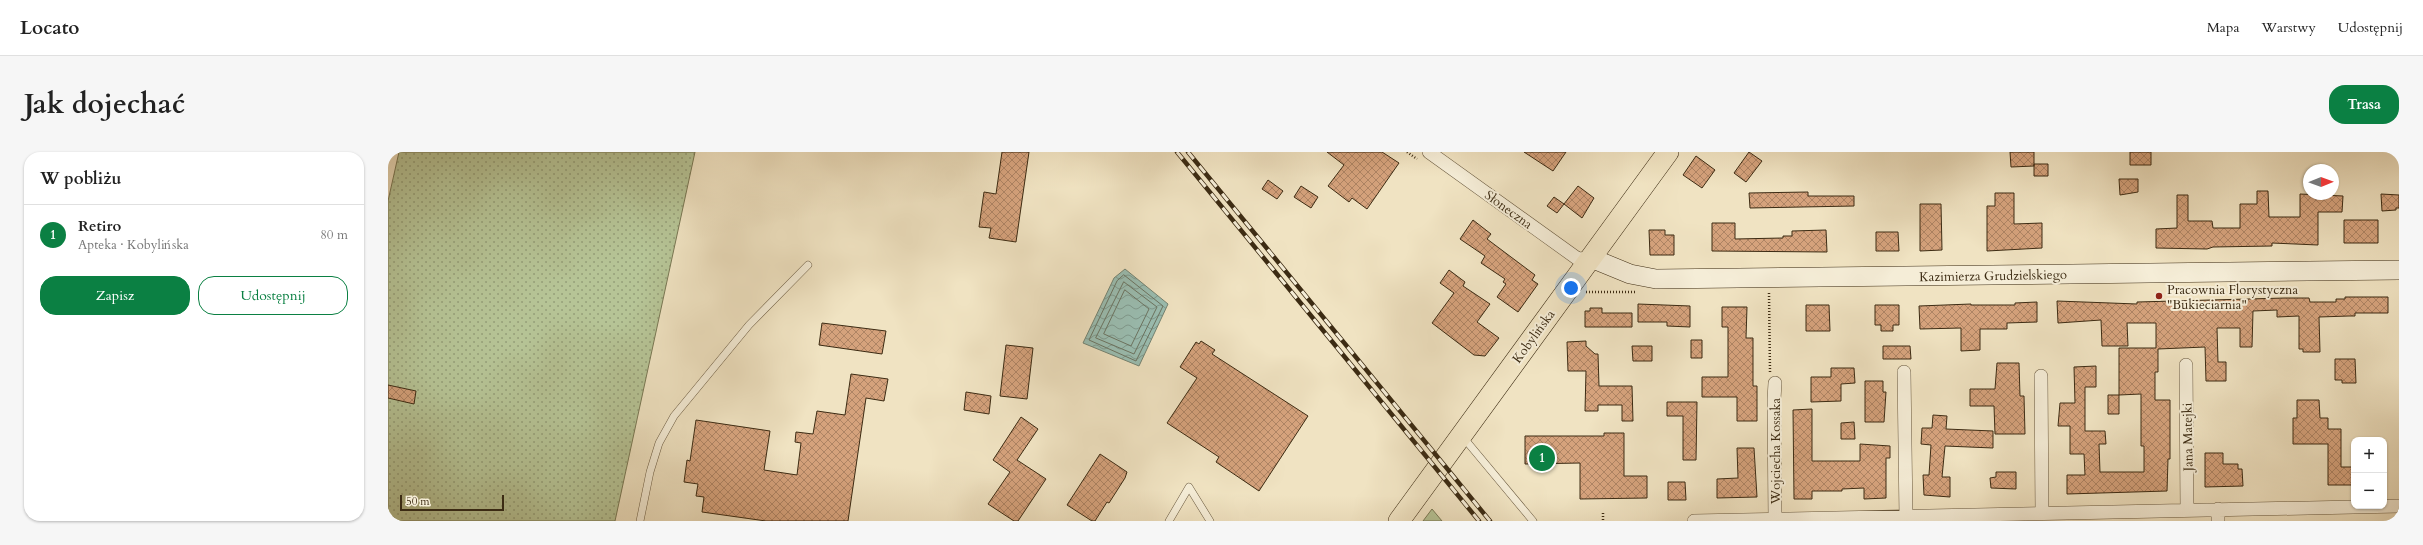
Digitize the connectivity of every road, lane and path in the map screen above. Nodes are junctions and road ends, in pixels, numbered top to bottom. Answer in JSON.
{"nodes":[{"id":1,"x":1407,"y":152,"type":"edge"},
{"id":2,"x":1668,"y":152,"type":"edge"},
{"id":3,"x":1425,"y":157,"type":"edge"},
{"id":4,"x":1591,"y":258,"type":"junction"},
{"id":5,"x":808,"y":265,"type":"dead end"},
{"id":6,"x":2399,"y":270,"type":"edge"},
{"id":7,"x":1769,"y":289,"type":"dead end"},
{"id":8,"x":2186,"y":365,"type":"dead end"},
{"id":9,"x":1904,"y":372,"type":"dead end"},
{"id":10,"x":2041,"y":376,"type":"dead end"},
{"id":11,"x":1775,"y":383,"type":"joint"},
{"id":12,"x":1462,"y":435,"type":"junction"},
{"id":13,"x":2399,"y":506,"type":"edge"},
{"id":14,"x":2187,"y":510,"type":"junction"},
{"id":15,"x":1603,"y":513,"type":"dead end"},
{"id":16,"x":2042,"y":513,"type":"junction"},
{"id":17,"x":2218,"y":515,"type":"edge"},
{"id":18,"x":1906,"y":516,"type":"junction"},
{"id":19,"x":1877,"y":519,"type":"edge"},
{"id":20,"x":1775,"y":520,"type":"junction"},
{"id":21,"x":640,"y":521,"type":"edge"},
{"id":22,"x":1169,"y":521,"type":"edge"},
{"id":23,"x":1210,"y":521,"type":"edge"},
{"id":24,"x":1399,"y":521,"type":"edge"},
{"id":25,"x":1533,"y":521,"type":"edge"},
{"id":26,"x":1603,"y":521,"type":"edge"},
{"id":27,"x":1694,"y":521,"type":"edge"}],
"edges":[{"from":1,"to":3,"type":"path"},
{"from":2,"to":4,"type":"main road","name":"Kobylińska"},
{"from":3,"to":4,"type":"street","name":"Słoneczna"},
{"from":4,"to":6,"type":"street","name":"Kazimierza Grudzielskiego"},
{"from":4,"to":12,"type":"main road","name":"Kobylińska"},
{"from":5,"to":21,"type":"lane"},
{"from":7,"to":11,"type":"path"},
{"from":8,"to":14,"type":"street","name":"Jana Matejki"},
{"from":9,"to":18,"type":"street"},
{"from":10,"to":16,"type":"street"},
{"from":11,"to":20,"type":"street","name":"Wojciecha Kossaka"},
{"from":12,"to":24,"type":"main road","name":"Kobylińska"},
{"from":12,"to":25,"type":"lane"},
{"from":13,"to":17,"type":"street"},
{"from":14,"to":16,"type":"street"},
{"from":14,"to":17,"type":"street"},
{"from":15,"to":26,"type":"path"},
{"from":16,"to":18,"type":"street"},
{"from":18,"to":19,"type":"street"},
{"from":19,"to":20,"type":"street"},
{"from":20,"to":27,"type":"street"},
{"from":22,"to":23,"type":"lane"}]}
